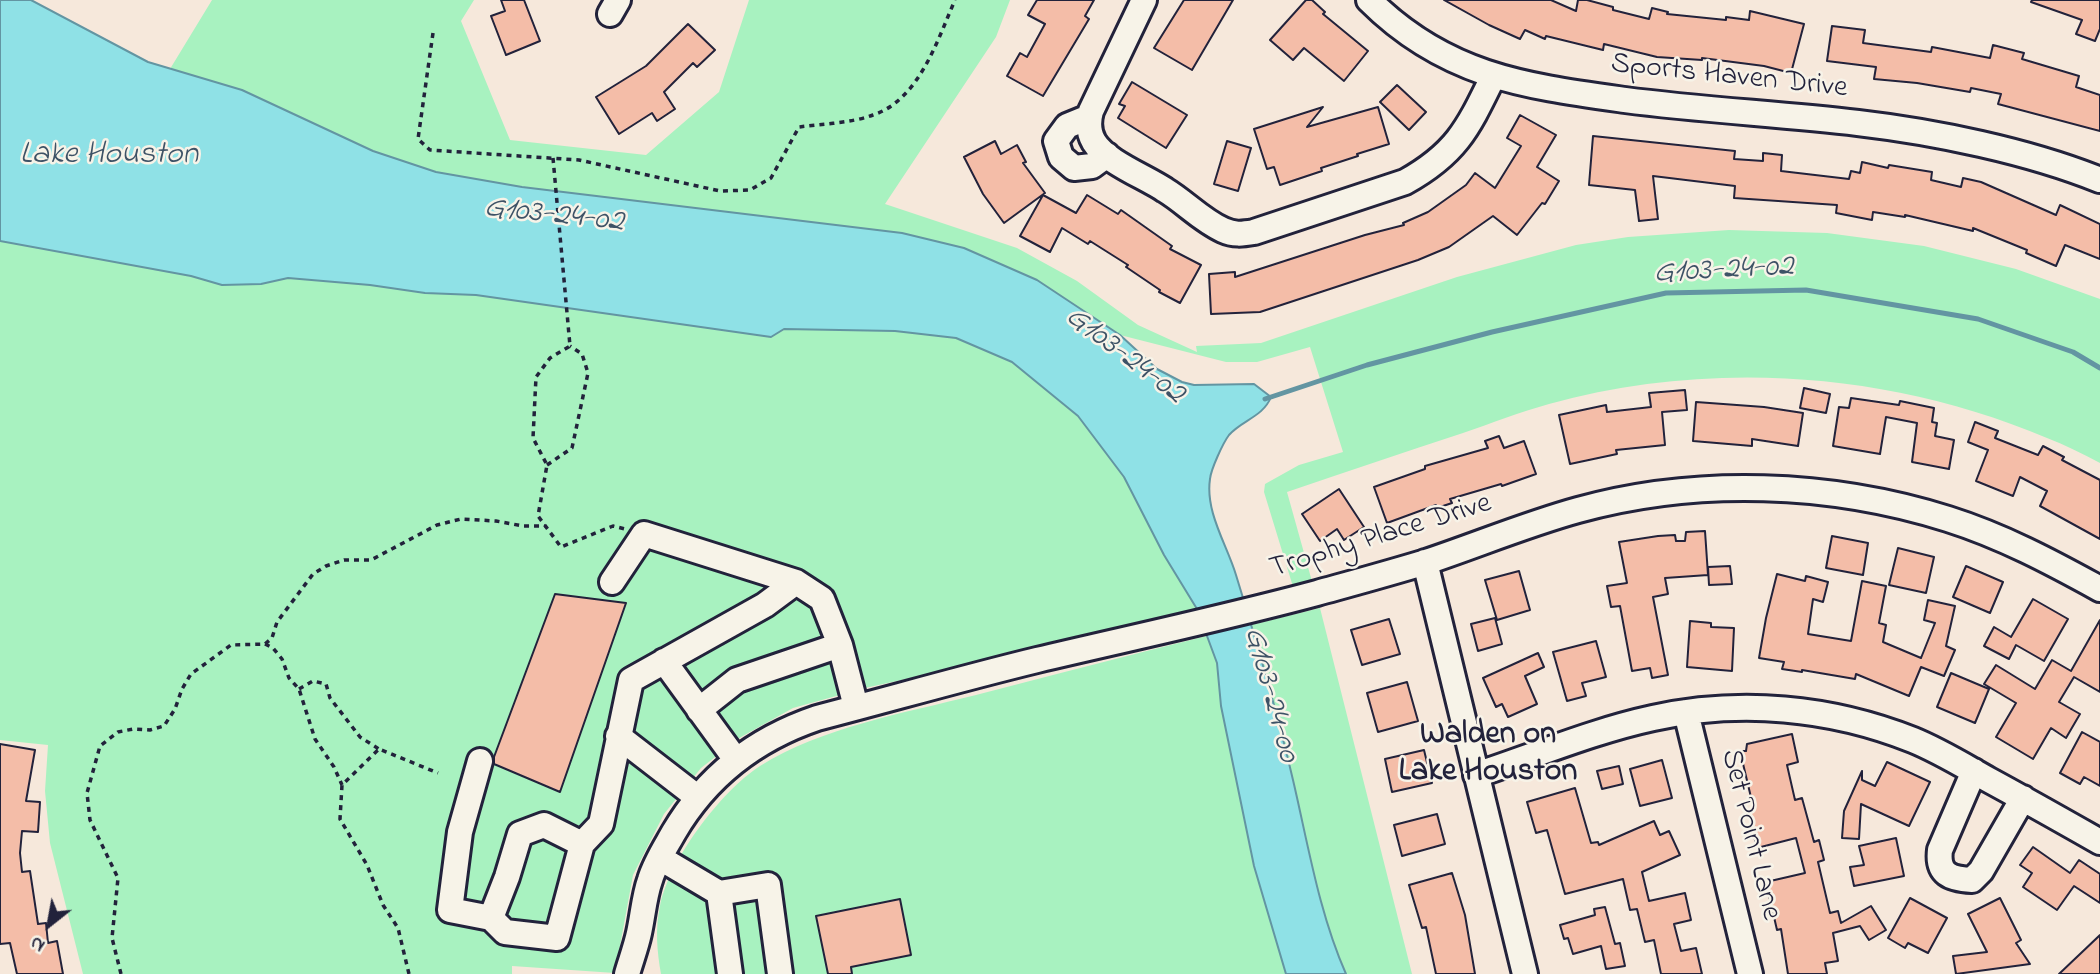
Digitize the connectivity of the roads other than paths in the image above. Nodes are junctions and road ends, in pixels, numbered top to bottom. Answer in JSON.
{"nodes":[{"id":1,"x":1144,"y":0,"type":"edge"},
{"id":2,"x":1369,"y":0,"type":"edge"},
{"id":3,"x":1493,"y":77,"type":"junction"},
{"id":4,"x":1089,"y":117,"type":"junction"},
{"id":5,"x":1107,"y":155,"type":"junction"},
{"id":6,"x":2100,"y":180,"type":"edge"},
{"id":7,"x":1425,"y":562,"type":"junction"},
{"id":8,"x":612,"y":582,"type":"dead end"},
{"id":9,"x":796,"y":582,"type":"junction"},
{"id":10,"x":2100,"y":589,"type":"edge"},
{"id":11,"x":840,"y":645,"type":"junction"},
{"id":12,"x":664,"y":661,"type":"junction"},
{"id":13,"x":856,"y":708,"type":"junction"},
{"id":14,"x":699,"y":710,"type":"junction"},
{"id":15,"x":1685,"y":712,"type":"junction"},
{"id":16,"x":618,"y":736,"type":"junction"},
{"id":17,"x":736,"y":760,"type":"junction"},
{"id":18,"x":480,"y":761,"type":"dead end"},
{"id":19,"x":1974,"y":771,"type":"junction"},
{"id":20,"x":1476,"y":775,"type":"junction"},
{"id":21,"x":697,"y":797,"type":"junction"},
{"id":22,"x":2023,"y":799,"type":"junction"},
{"id":23,"x":2100,"y":842,"type":"edge"},
{"id":24,"x":582,"y":844,"type":"junction"},
{"id":25,"x":660,"y":858,"type":"junction"},
{"id":26,"x":719,"y":892,"type":"junction"},
{"id":27,"x":491,"y":918,"type":"junction"},
{"id":28,"x":639,"y":934,"type":"junction"},
{"id":29,"x":627,"y":974,"type":"edge"},
{"id":30,"x":648,"y":974,"type":"edge"},
{"id":31,"x":730,"y":974,"type":"edge"},
{"id":32,"x":780,"y":974,"type":"edge"},
{"id":33,"x":1525,"y":974,"type":"edge"},
{"id":34,"x":1750,"y":974,"type":"edge"}],
"edges":[{"from":1,"to":4,"type":"street"},
{"from":2,"to":3,"type":"street","name":"Sports Haven Drive"},
{"from":3,"to":5,"type":"street"},
{"from":3,"to":6,"type":"street","name":"Sports Haven Drive"},
{"from":4,"to":5,"type":"street"},
{"from":4,"to":5,"type":"street"},
{"from":7,"to":10,"type":"street","name":"Trophy Place Drive"},
{"from":7,"to":13,"type":"street","name":"Trophy Place Drive"},
{"from":7,"to":20,"type":"street"},
{"from":8,"to":9,"type":"street"},
{"from":9,"to":11,"type":"street"},
{"from":9,"to":12,"type":"street"},
{"from":11,"to":13,"type":"street"},
{"from":11,"to":14,"type":"street"},
{"from":12,"to":14,"type":"street"},
{"from":12,"to":16,"type":"street"},
{"from":13,"to":17,"type":"street","name":"Trophy Place Drive"},
{"from":14,"to":17,"type":"street"},
{"from":15,"to":19,"type":"street"},
{"from":15,"to":20,"type":"street"},
{"from":15,"to":34,"type":"street","name":"Set Point Lane"},
{"from":16,"to":21,"type":"street"},
{"from":16,"to":24,"type":"street"},
{"from":17,"to":21,"type":"street","name":"Trophy Place Drive"},
{"from":18,"to":27,"type":"street"},
{"from":19,"to":22,"type":"street"},
{"from":19,"to":22,"type":"street"},
{"from":20,"to":33,"type":"street"},
{"from":21,"to":25,"type":"street","name":"Trophy Place Drive"},
{"from":22,"to":23,"type":"street"},
{"from":24,"to":27,"type":"street"},
{"from":24,"to":27,"type":"street"},
{"from":25,"to":26,"type":"street"},
{"from":25,"to":28,"type":"street","name":"Trophy Place Drive"},
{"from":26,"to":31,"type":"street"},
{"from":26,"to":32,"type":"street"},
{"from":28,"to":29,"type":"street","name":"Trophy Place Drive"},
{"from":28,"to":30,"type":"street"}]}
